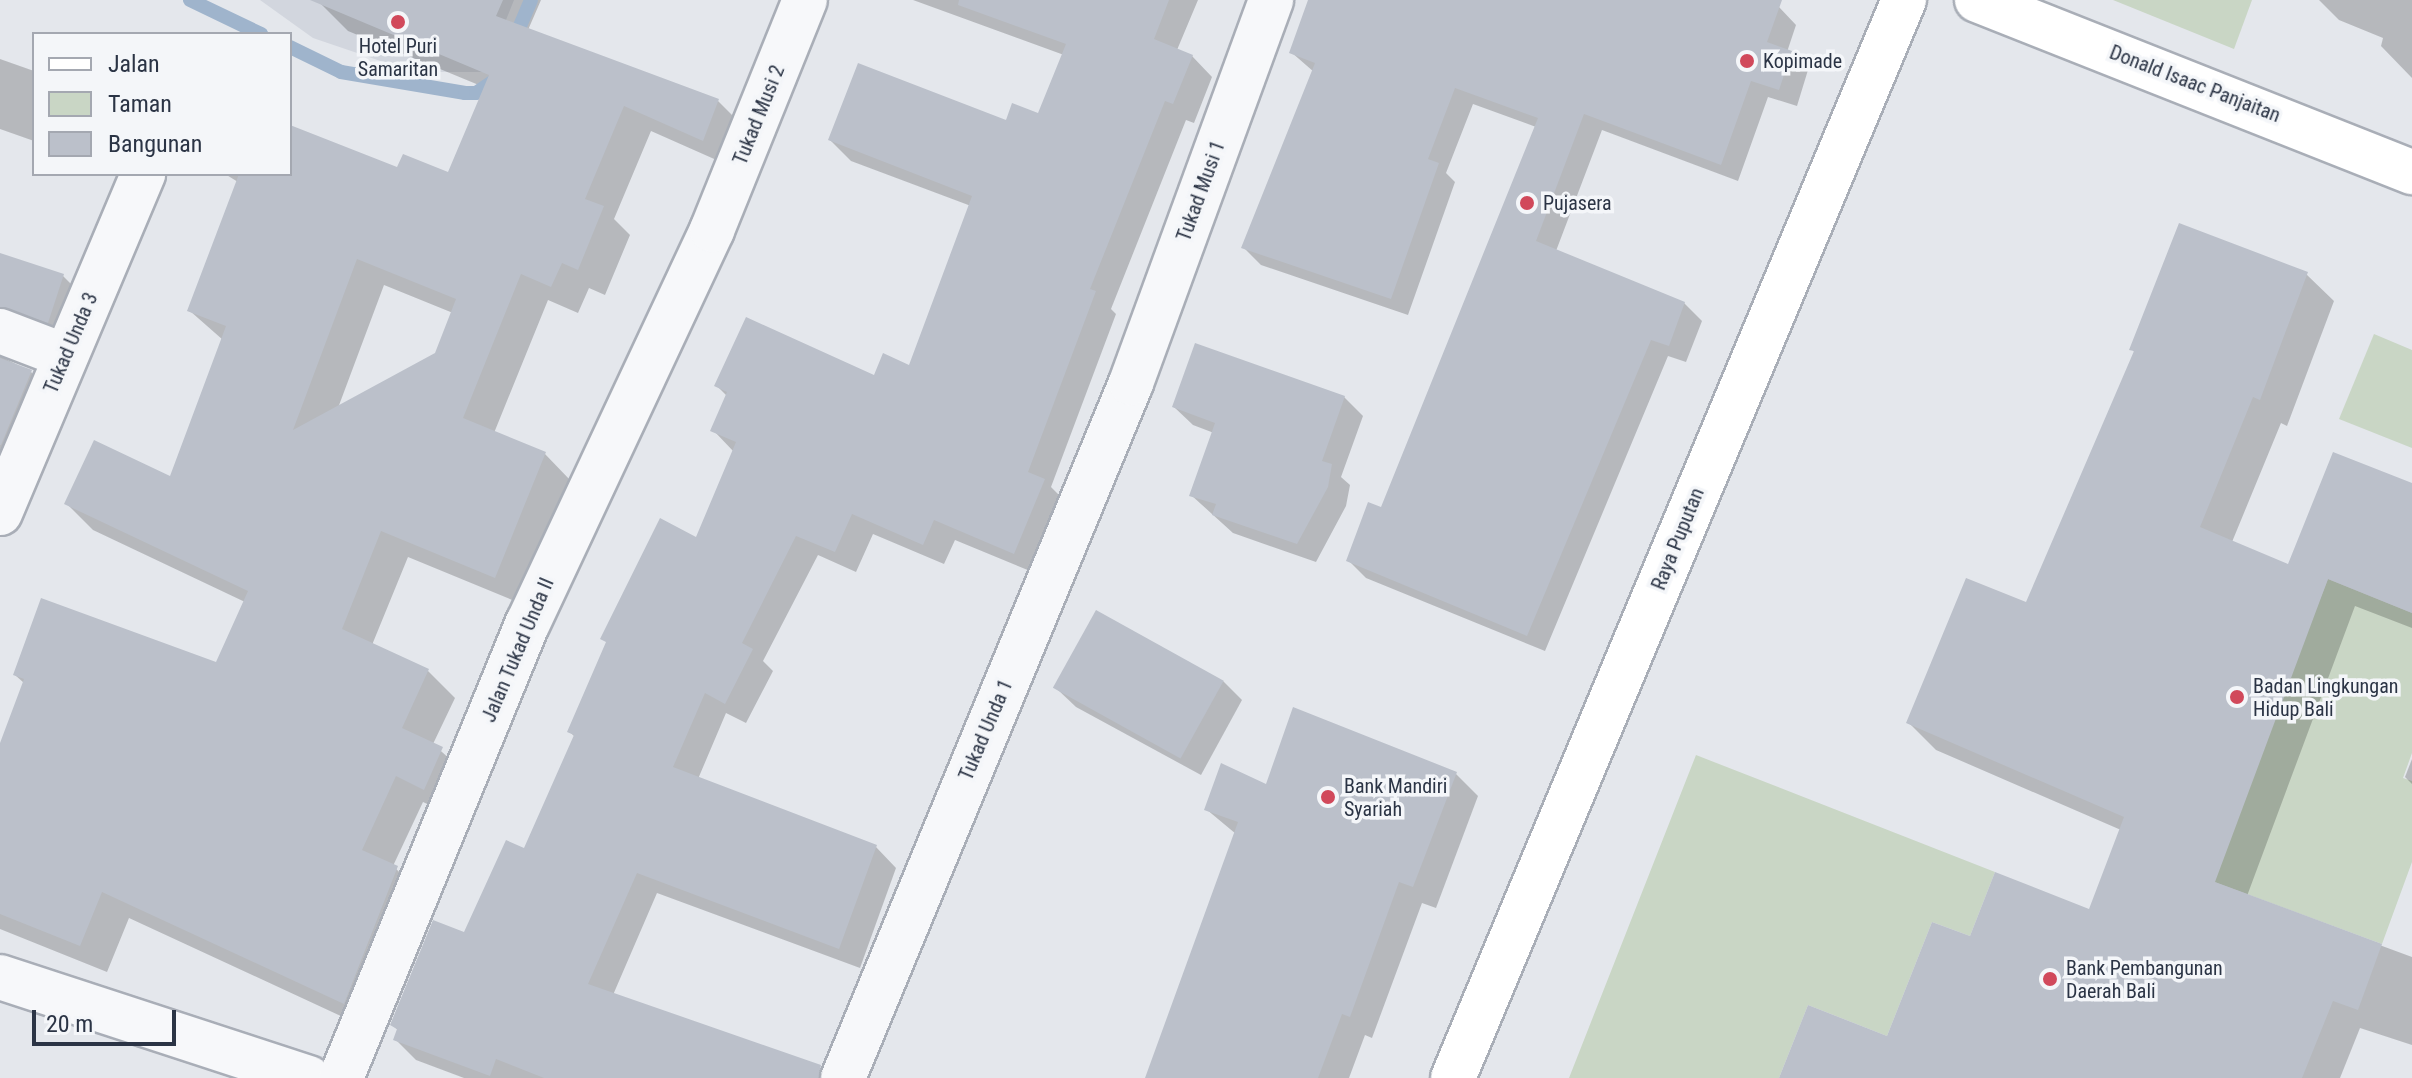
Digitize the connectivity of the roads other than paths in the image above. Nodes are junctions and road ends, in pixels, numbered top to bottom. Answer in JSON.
{"nodes":[{"id":1,"x":805,"y":0,"type":"edge"},
{"id":2,"x":1271,"y":0,"type":"edge"},
{"id":3,"x":1904,"y":0,"type":"edge"},
{"id":4,"x":1977,"y":0,"type":"edge"},
{"id":5,"x":2412,"y":172,"type":"edge"},
{"id":6,"x":142,"y":176,"type":"edge"},
{"id":7,"x":712,"y":230,"type":"joint"},
{"id":8,"x":0,"y":331,"type":"edge"},
{"id":9,"x":65,"y":356,"type":"junction"},
{"id":10,"x":1131,"y":383,"type":"joint"},
{"id":11,"x":0,"y":513,"type":"edge"},
{"id":12,"x":0,"y":977,"type":"edge"},
{"id":13,"x":309,"y":1078,"type":"edge"},
{"id":14,"x":341,"y":1078,"type":"edge"},
{"id":15,"x":843,"y":1078,"type":"edge"},
{"id":16,"x":1453,"y":1078,"type":"edge"}],
"edges":[{"from":1,"to":7,"type":"street","name":"Tukad Musi 2"},
{"from":2,"to":10,"type":"street","name":"Tukad Musi 1"},
{"from":3,"to":16,"type":"main road","name":"Raya Puputan"},
{"from":4,"to":5,"type":"main road","name":"Donald Isaac Panjaitan"},
{"from":6,"to":9,"type":"street","name":"Tukad Unda 3"},
{"from":7,"to":14,"type":"street","name":"Jalan Tukad Unda II"},
{"from":8,"to":9,"type":"street"},
{"from":9,"to":11,"type":"street","name":"Tukad Unda 3"},
{"from":10,"to":15,"type":"street","name":"Tukad Unda 1"},
{"from":12,"to":13,"type":"street"}]}
